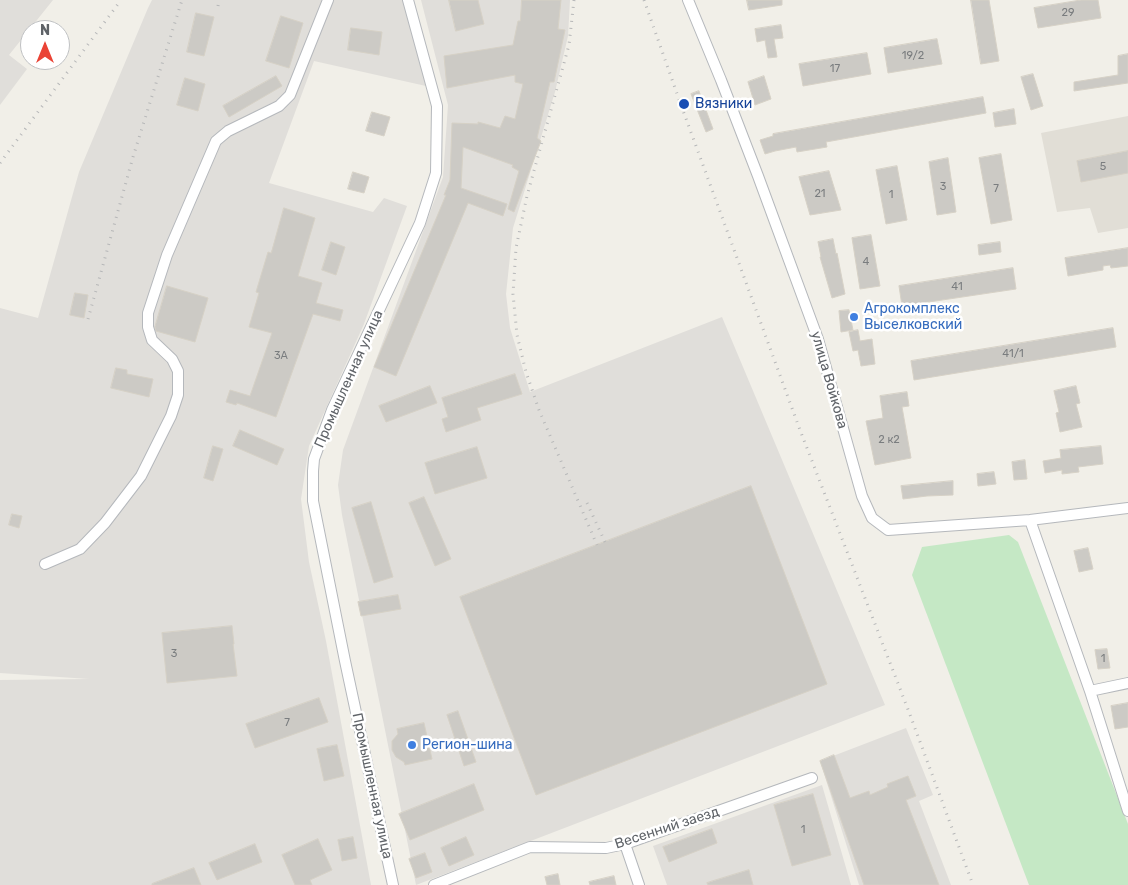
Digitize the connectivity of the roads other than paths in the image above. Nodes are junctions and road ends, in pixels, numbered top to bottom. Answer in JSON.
{"nodes":[{"id":1,"x":328,"y":0,"type":"edge"},
{"id":2,"x":408,"y":0,"type":"edge"},
{"id":3,"x":688,"y":0,"type":"edge"},
{"id":4,"x":1128,"y":508,"type":"edge"},
{"id":5,"x":1030,"y":520,"type":"junction"},
{"id":6,"x":45,"y":564,"type":"dead end"},
{"id":7,"x":1128,"y":683,"type":"edge"},
{"id":8,"x":1090,"y":691,"type":"junction"},
{"id":9,"x":812,"y":778,"type":"dead end"},
{"id":10,"x":1128,"y":811,"type":"edge"},
{"id":11,"x":624,"y":844,"type":"junction"},
{"id":12,"x":393,"y":885,"type":"edge"},
{"id":13,"x":434,"y":885,"type":"edge"},
{"id":14,"x":638,"y":885,"type":"edge"}],
"edges":[{"from":1,"to":6,"type":"street"},
{"from":2,"to":12,"type":"street","name":"Промышленная улица"},
{"from":3,"to":5,"type":"street","name":"улица Войкова"},
{"from":4,"to":5,"type":"street","name":"улица Войкова"},
{"from":5,"to":8,"type":"street"},
{"from":7,"to":8,"type":"street"},
{"from":8,"to":10,"type":"street"},
{"from":9,"to":11,"type":"street","name":"Весенний заезд"},
{"from":11,"to":13,"type":"street","name":"Весенний заезд"},
{"from":11,"to":14,"type":"street"}]}
